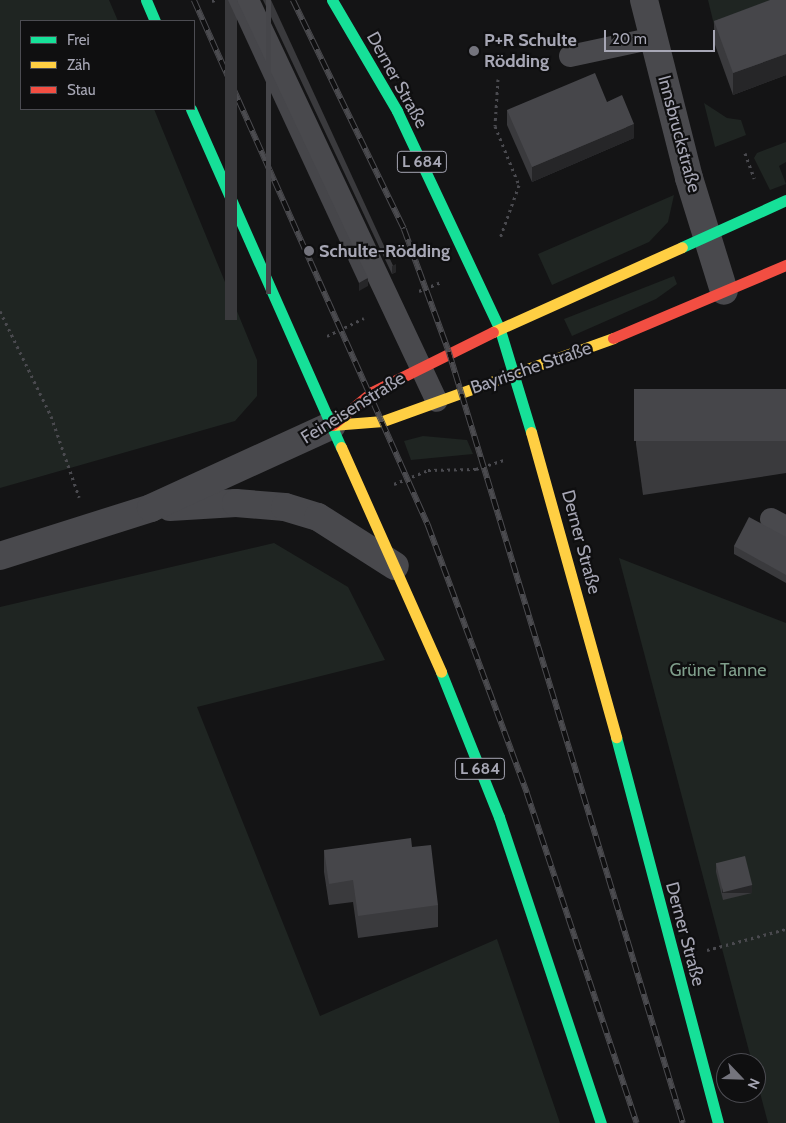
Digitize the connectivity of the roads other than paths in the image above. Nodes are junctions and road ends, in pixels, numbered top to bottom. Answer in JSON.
{"nodes":[{"id":1,"x":146,"y":0,"type":"edge"},
{"id":2,"x":248,"y":0,"type":"edge"},
{"id":3,"x":332,"y":0,"type":"edge"},
{"id":4,"x":644,"y":0,"type":"edge"},
{"id":5,"x":155,"y":20,"type":"edge"},
{"id":6,"x":654,"y":38,"type":"junction"},
{"id":7,"x":570,"y":56,"type":"dead end"},
{"id":8,"x":192,"y":110,"type":"edge"},
{"id":9,"x":786,"y":200,"type":"edge"},
{"id":10,"x":708,"y":239,"type":"junction"},
{"id":11,"x":786,"y":265,"type":"edge"},
{"id":12,"x":724,"y":291,"type":"junction"},
{"id":13,"x":500,"y":330,"type":"junction"},
{"id":14,"x":421,"y":367,"type":"junction"},
{"id":15,"x":515,"y":376,"type":"junction"},
{"id":16,"x":437,"y":401,"type":"junction"},
{"id":17,"x":332,"y":425,"type":"junction"},
{"id":18,"x":151,"y":508,"type":"junction"},
{"id":19,"x":0,"y":556,"type":"edge"},
{"id":20,"x":395,"y":566,"type":"junction"},
{"id":21,"x":601,"y":1123,"type":"edge"},
{"id":22,"x":718,"y":1123,"type":"edge"}],
"edges":[{"from":1,"to":5,"type":"main road"},
{"from":2,"to":14,"type":"lane"},
{"from":3,"to":13,"type":"main road","name":"Derner Straße","number":"L 684"},
{"from":4,"to":6,"type":"street","name":"Innsbruckstraße"},
{"from":6,"to":7,"type":"lane"},
{"from":6,"to":10,"type":"street","name":"Innsbruckstraße"},
{"from":8,"to":17,"type":"main road","number":"L 684"},
{"from":9,"to":10,"type":"main road"},
{"from":10,"to":12,"type":"street"},
{"from":10,"to":13,"type":"main road"},
{"from":11,"to":12,"type":"main road","name":"Bayrische Straße"},
{"from":12,"to":15,"type":"main road","name":"Bayrische Straße"},
{"from":13,"to":14,"type":"main road","name":"Feineisenstraße"},
{"from":13,"to":15,"type":"main road","name":"Derner Straße","number":"L 684"},
{"from":14,"to":16,"type":"lane"},
{"from":14,"to":17,"type":"main road","name":"Feineisenstraße"},
{"from":15,"to":16,"type":"main road","name":"Bayrische Straße"},
{"from":15,"to":22,"type":"main road","name":"Derner Straße","number":"L 684"},
{"from":16,"to":17,"type":"main road","name":"Bayrische Straße"},
{"from":17,"to":18,"type":"street","name":"Feineisenstraße"},
{"from":17,"to":20,"type":"main road","number":"L 684"},
{"from":18,"to":19,"type":"street","name":"Feineisenstraße"},
{"from":18,"to":20,"type":"street","name":"Feineisenstraße"},
{"from":20,"to":21,"type":"main road","number":"L 684"}]}
